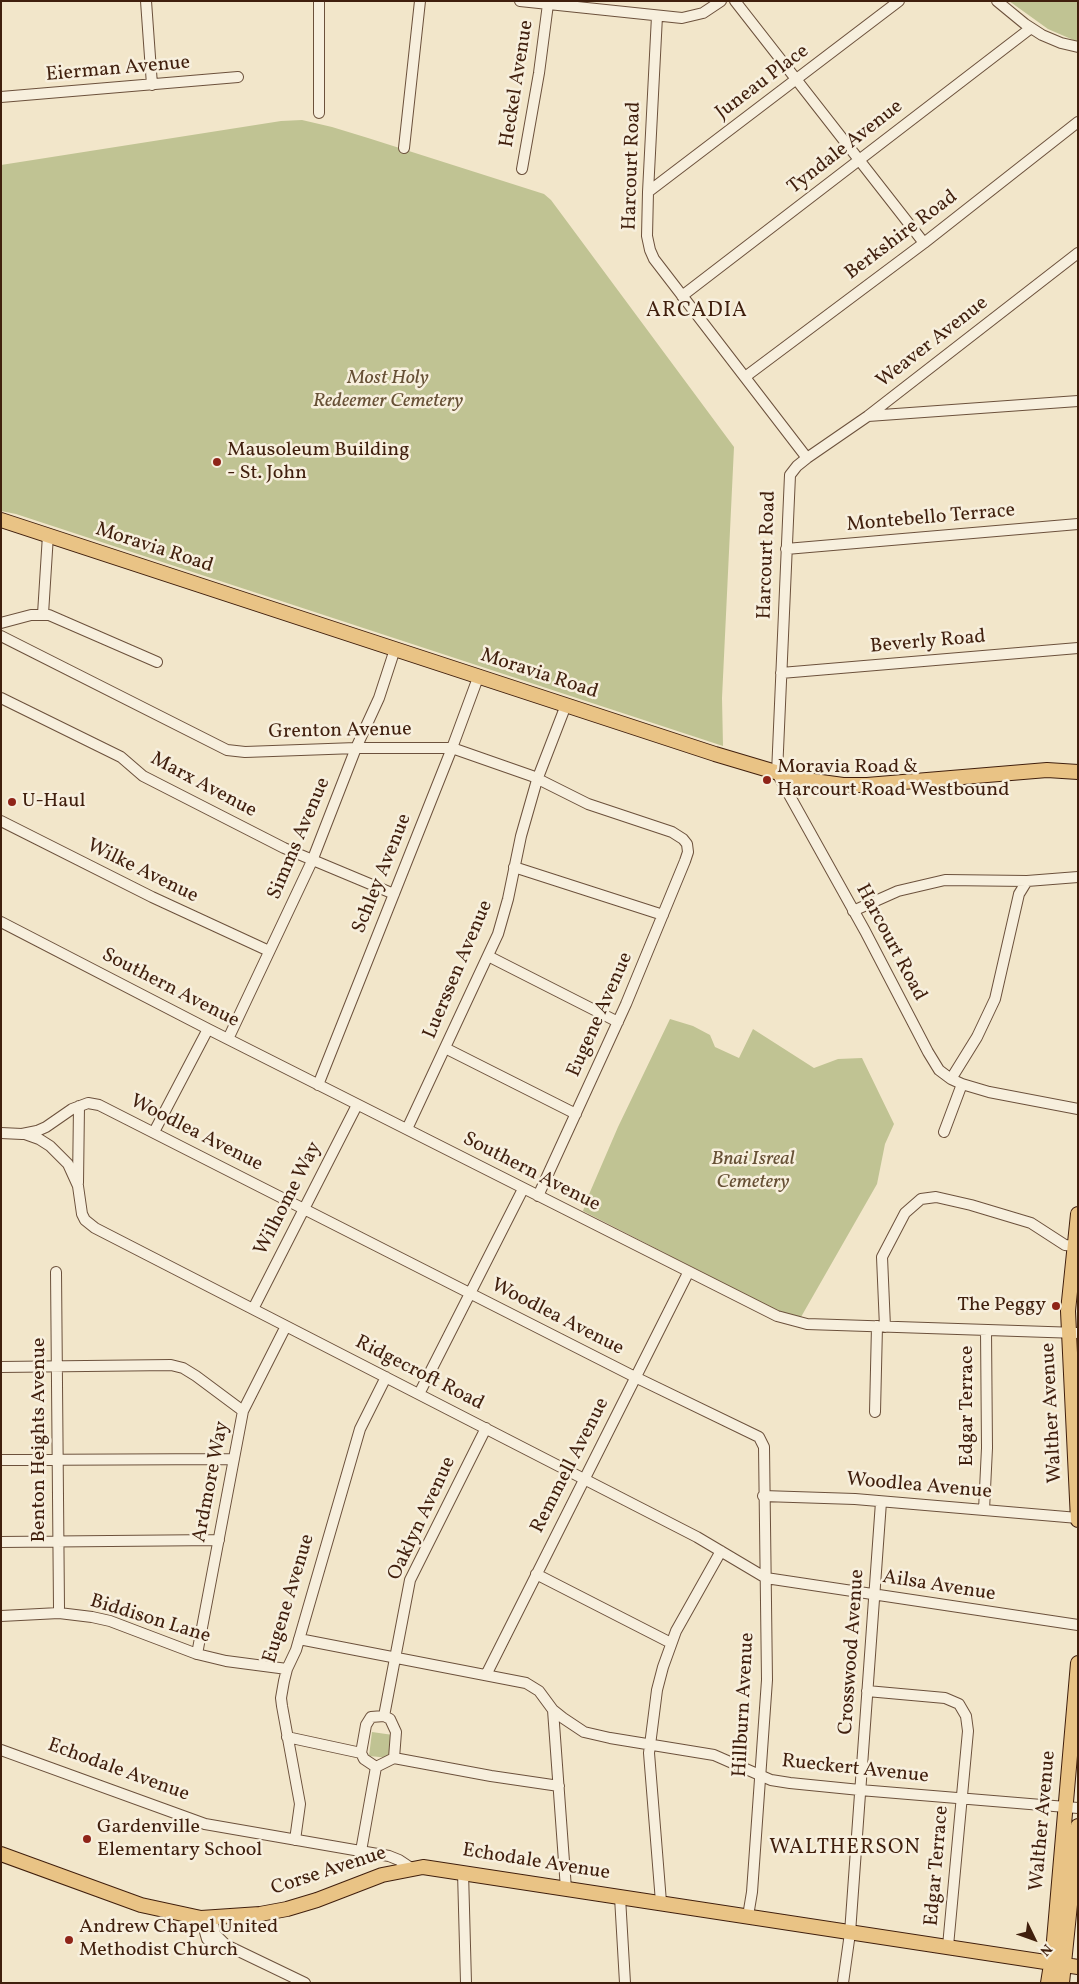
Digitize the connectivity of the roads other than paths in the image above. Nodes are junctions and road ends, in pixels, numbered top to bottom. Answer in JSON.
{"nodes":[{"id":1,"x":146,"y":1,"type":"edge"},
{"id":2,"x":319,"y":1,"type":"edge"},
{"id":3,"x":420,"y":1,"type":"edge"},
{"id":4,"x":520,"y":1,"type":"edge"},
{"id":5,"x":721,"y":1,"type":"edge"},
{"id":6,"x":735,"y":1,"type":"edge"},
{"id":7,"x":899,"y":1,"type":"edge"},
{"id":8,"x":997,"y":1,"type":"edge"},
{"id":9,"x":548,"y":4,"type":"junction"},
{"id":10,"x":657,"y":16,"type":"junction"},
{"id":11,"x":1031,"y":28,"type":"junction"},
{"id":12,"x":1078,"y":47,"type":"edge"},
{"id":13,"x":238,"y":77,"type":"dead end"},
{"id":14,"x":797,"y":80,"type":"junction"},
{"id":15,"x":152,"y":84,"type":"junction"},
{"id":16,"x":1,"y":97,"type":"edge"},
{"id":17,"x":319,"y":113,"type":"dead end"},
{"id":18,"x":1078,"y":122,"type":"edge"},
{"id":19,"x":404,"y":148,"type":"dead end"},
{"id":20,"x":859,"y":160,"type":"junction"},
{"id":21,"x":522,"y":169,"type":"dead end"},
{"id":22,"x":648,"y":192,"type":"junction"},
{"id":23,"x":924,"y":242,"type":"junction"},
{"id":24,"x":1078,"y":253,"type":"edge"},
{"id":25,"x":682,"y":296,"type":"junction"},
{"id":26,"x":745,"y":377,"type":"junction"},
{"id":27,"x":1078,"y":401,"type":"edge"},
{"id":28,"x":868,"y":416,"type":"junction"},
{"id":29,"x":807,"y":458,"type":"junction"},
{"id":30,"x":1,"y":520,"type":"edge"},
{"id":31,"x":1078,"y":524,"type":"edge"},
{"id":32,"x":48,"y":536,"type":"junction"},
{"id":33,"x":786,"y":549,"type":"junction"},
{"id":34,"x":43,"y":614,"type":"junction"},
{"id":35,"x":1,"y":623,"type":"edge"},
{"id":36,"x":1,"y":636,"type":"edge"},
{"id":37,"x":1078,"y":648,"type":"edge"},
{"id":38,"x":395,"y":649,"type":"junction"},
{"id":39,"x":157,"y":662,"type":"dead end"},
{"id":40,"x":781,"y":673,"type":"junction"},
{"id":41,"x":479,"y":675,"type":"junction"},
{"id":42,"x":1,"y":698,"type":"edge"},
{"id":43,"x":566,"y":705,"type":"junction"},
{"id":44,"x":356,"y":748,"type":"junction"},
{"id":45,"x":452,"y":748,"type":"junction"},
{"id":46,"x":1078,"y":772,"type":"edge"},
{"id":47,"x":777,"y":773,"type":"junction"},
{"id":48,"x":537,"y":780,"type":"junction"},
{"id":49,"x":1,"y":821,"type":"edge"},
{"id":50,"x":687,"y":844,"type":"joint"},
{"id":51,"x":312,"y":861,"type":"junction"},
{"id":52,"x":514,"y":867,"type":"junction"},
{"id":53,"x":1078,"y":878,"type":"edge"},
{"id":54,"x":1027,"y":881,"type":"junction"},
{"id":55,"x":394,"y":894,"type":"junction"},
{"id":56,"x":853,"y":911,"type":"junction"},
{"id":57,"x":663,"y":915,"type":"junction"},
{"id":58,"x":1,"y":922,"type":"edge"},
{"id":59,"x":269,"y":951,"type":"junction"},
{"id":60,"x":488,"y":956,"type":"junction"},
{"id":61,"x":618,"y":1022,"type":"junction"},
{"id":62,"x":208,"y":1029,"type":"junction"},
{"id":63,"x":228,"y":1039,"type":"junction"},
{"id":64,"x":446,"y":1048,"type":"junction"},
{"id":65,"x":951,"y":1079,"type":"junction"},
{"id":66,"x":962,"y":1084,"type":"junction"},
{"id":67,"x":318,"y":1085,"type":"junction"},
{"id":68,"x":357,"y":1104,"type":"junction"},
{"id":69,"x":79,"y":1106,"type":"junction"},
{"id":70,"x":1078,"y":1109,"type":"edge"},
{"id":71,"x":576,"y":1114,"type":"junction"},
{"id":72,"x":408,"y":1129,"type":"junction"},
{"id":73,"x":154,"y":1132,"type":"junction"},
{"id":74,"x":944,"y":1132,"type":"dead end"},
{"id":75,"x":1,"y":1133,"type":"edge"},
{"id":76,"x":25,"y":1134,"type":"junction"},
{"id":77,"x":78,"y":1186,"type":"junction"},
{"id":78,"x":523,"y":1189,"type":"junction"},
{"id":79,"x":538,"y":1196,"type":"junction"},
{"id":80,"x":304,"y":1208,"type":"junction"},
{"id":81,"x":1078,"y":1214,"type":"edge"},
{"id":82,"x":1076,"y":1245,"type":"edge"},
{"id":83,"x":56,"y":1272,"type":"dead end"},
{"id":84,"x":688,"y":1273,"type":"junction"},
{"id":85,"x":470,"y":1294,"type":"junction"},
{"id":86,"x":252,"y":1309,"type":"junction"},
{"id":87,"x":286,"y":1326,"type":"junction"},
{"id":88,"x":881,"y":1326,"type":"junction"},
{"id":89,"x":986,"y":1331,"type":"junction"},
{"id":90,"x":1073,"y":1333,"type":"edge"},
{"id":91,"x":57,"y":1366,"type":"junction"},
{"id":92,"x":1,"y":1367,"type":"edge"},
{"id":93,"x":386,"y":1377,"type":"junction"},
{"id":94,"x":636,"y":1377,"type":"junction"},
{"id":95,"x":419,"y":1394,"type":"junction"},
{"id":96,"x":242,"y":1411,"type":"junction"},
{"id":97,"x":875,"y":1412,"type":"dead end"},
{"id":98,"x":486,"y":1428,"type":"junction"},
{"id":99,"x":234,"y":1459,"type":"junction"},
{"id":100,"x":1,"y":1460,"type":"edge"},
{"id":101,"x":58,"y":1461,"type":"junction"},
{"id":102,"x":584,"y":1478,"type":"junction"},
{"id":103,"x":763,"y":1496,"type":"junction"},
{"id":104,"x":881,"y":1502,"type":"junction"},
{"id":105,"x":984,"y":1510,"type":"junction"},
{"id":106,"x":1078,"y":1519,"type":"edge"},
{"id":107,"x":219,"y":1540,"type":"junction"},
{"id":108,"x":59,"y":1541,"type":"junction"},
{"id":109,"x":1,"y":1542,"type":"edge"},
{"id":110,"x":721,"y":1551,"type":"junction"},
{"id":111,"x":536,"y":1574,"type":"junction"},
{"id":112,"x":766,"y":1578,"type":"junction"},
{"id":113,"x":874,"y":1595,"type":"junction"},
{"id":114,"x":59,"y":1608,"type":"dead end"},
{"id":115,"x":1,"y":1616,"type":"edge"},
{"id":116,"x":1078,"y":1625,"type":"edge"},
{"id":117,"x":299,"y":1639,"type":"junction"},
{"id":118,"x":671,"y":1643,"type":"junction"},
{"id":119,"x":197,"y":1654,"type":"junction"},
{"id":120,"x":396,"y":1658,"type":"junction"},
{"id":121,"x":1078,"y":1663,"type":"edge"},
{"id":122,"x":287,"y":1669,"type":"junction"},
{"id":123,"x":486,"y":1674,"type":"junction"},
{"id":124,"x":867,"y":1691,"type":"junction"},
{"id":125,"x":553,"y":1710,"type":"junction"},
{"id":126,"x":384,"y":1716,"type":"junction"},
{"id":127,"x":287,"y":1737,"type":"junction"},
{"id":128,"x":650,"y":1744,"type":"junction"},
{"id":129,"x":1,"y":1750,"type":"edge"},
{"id":130,"x":361,"y":1753,"type":"junction"},
{"id":131,"x":394,"y":1758,"type":"junction"},
{"id":132,"x":376,"y":1767,"type":"junction"},
{"id":133,"x":760,"y":1776,"type":"junction"},
{"id":134,"x":559,"y":1786,"type":"junction"},
{"id":135,"x":860,"y":1790,"type":"junction"},
{"id":136,"x":962,"y":1798,"type":"junction"},
{"id":137,"x":1071,"y":1807,"type":"edge"},
{"id":138,"x":1078,"y":1826,"type":"edge"},
{"id":139,"x":294,"y":1840,"type":"junction"},
{"id":140,"x":361,"y":1851,"type":"junction"},
{"id":141,"x":1,"y":1854,"type":"edge"},
{"id":142,"x":411,"y":1868,"type":"junction"},
{"id":143,"x":463,"y":1872,"type":"junction"},
{"id":144,"x":566,"y":1889,"type":"junction"},
{"id":145,"x":620,"y":1896,"type":"junction"},
{"id":146,"x":661,"y":1902,"type":"junction"},
{"id":147,"x":748,"y":1916,"type":"junction"},
{"id":148,"x":206,"y":1918,"type":"junction"},
{"id":149,"x":850,"y":1932,"type":"junction"},
{"id":150,"x":948,"y":1946,"type":"junction"},
{"id":151,"x":1065,"y":1965,"type":"edge"},
{"id":152,"x":625,"y":1980,"type":"edge"},
{"id":153,"x":305,"y":1983,"type":"edge"},
{"id":154,"x":466,"y":1983,"type":"edge"},
{"id":155,"x":636,"y":1983,"type":"edge"},
{"id":156,"x":844,"y":1983,"type":"edge"},
{"id":157,"x":1048,"y":1983,"type":"edge"},
{"id":158,"x":1062,"y":1983,"type":"edge"}],
"edges":[{"from":1,"to":15,"type":"street"},
{"from":2,"to":17,"type":"street"},
{"from":3,"to":19,"type":"street"},
{"from":4,"to":9,"type":"street"},
{"from":5,"to":10,"type":"street"},
{"from":6,"to":14,"type":"street"},
{"from":7,"to":14,"type":"street","name":"Juneau Place"},
{"from":8,"to":11,"type":"street"},
{"from":9,"to":10,"type":"street"},
{"from":9,"to":21,"type":"street","name":"Heckel Avenue"},
{"from":10,"to":22,"type":"street","name":"Harcourt Road"},
{"from":11,"to":12,"type":"street"},
{"from":11,"to":20,"type":"street","name":"Tyndale Avenue"},
{"from":13,"to":15,"type":"street","name":"Eierman Avenue"},
{"from":14,"to":20,"type":"street"},
{"from":14,"to":22,"type":"street","name":"Juneau Place"},
{"from":15,"to":16,"type":"street","name":"Eierman Avenue"},
{"from":18,"to":23,"type":"street","name":"Berkshire Road"},
{"from":20,"to":23,"type":"street"},
{"from":20,"to":25,"type":"street","name":"Tyndale Avenue"},
{"from":22,"to":25,"type":"street","name":"Harcourt Road"},
{"from":23,"to":26,"type":"street","name":"Berkshire Road"},
{"from":24,"to":28,"type":"street","name":"Weaver Avenue"},
{"from":25,"to":26,"type":"street","name":"Harcourt Road"},
{"from":26,"to":29,"type":"street","name":"Harcourt Road"},
{"from":27,"to":28,"type":"street"},
{"from":28,"to":29,"type":"street","name":"Weaver Avenue"},
{"from":29,"to":33,"type":"street","name":"Harcourt Road"},
{"from":30,"to":32,"type":"main road","name":"Moravia Road"},
{"from":31,"to":33,"type":"street","name":"Montebello Terrace"},
{"from":32,"to":34,"type":"street"},
{"from":32,"to":38,"type":"main road","name":"Moravia Road"},
{"from":33,"to":40,"type":"street","name":"Harcourt Road"},
{"from":34,"to":35,"type":"street"},
{"from":34,"to":39,"type":"street"},
{"from":36,"to":44,"type":"street","name":"Grenton Avenue"},
{"from":37,"to":40,"type":"street","name":"Beverly Road"},
{"from":38,"to":41,"type":"main road","name":"Moravia Road"},
{"from":38,"to":44,"type":"street","name":"Simms Avenue"},
{"from":40,"to":47,"type":"street","name":"Harcourt Road"},
{"from":41,"to":43,"type":"main road","name":"Moravia Road"},
{"from":41,"to":45,"type":"street","name":"Schley Avenue"},
{"from":42,"to":51,"type":"street","name":"Marx Avenue"},
{"from":43,"to":47,"type":"main road","name":"Moravia Road"},
{"from":43,"to":48,"type":"street","name":"Luerssen Avenue"},
{"from":44,"to":45,"type":"street","name":"Grenton Avenue"},
{"from":44,"to":51,"type":"street","name":"Simms Avenue"},
{"from":45,"to":48,"type":"street","name":"Grenton Avenue"},
{"from":45,"to":55,"type":"street","name":"Schley Avenue"},
{"from":46,"to":47,"type":"main road","name":"Moravia Road"},
{"from":47,"to":56,"type":"street","name":"Harcourt Road"},
{"from":48,"to":50,"type":"street","name":"Grenton Avenue"},
{"from":48,"to":52,"type":"street","name":"Luerssen Avenue"},
{"from":49,"to":59,"type":"street","name":"Wilke Avenue"},
{"from":50,"to":57,"type":"street","name":"Eugene Avenue"},
{"from":51,"to":55,"type":"street","name":"Marx Avenue"},
{"from":51,"to":59,"type":"street","name":"Simms Avenue"},
{"from":52,"to":57,"type":"street"},
{"from":52,"to":60,"type":"street","name":"Luerssen Avenue"},
{"from":53,"to":54,"type":"street"},
{"from":54,"to":56,"type":"street"},
{"from":54,"to":65,"type":"street"},
{"from":55,"to":67,"type":"street","name":"Schley Avenue"},
{"from":56,"to":65,"type":"street","name":"Harcourt Road"},
{"from":57,"to":61,"type":"street","name":"Eugene Avenue"},
{"from":58,"to":62,"type":"street","name":"Southern Avenue"},
{"from":59,"to":63,"type":"street","name":"Simms Avenue"},
{"from":60,"to":61,"type":"street"},
{"from":60,"to":64,"type":"street","name":"Luerssen Avenue"},
{"from":61,"to":71,"type":"street","name":"Eugene Avenue"},
{"from":62,"to":63,"type":"street","name":"Southern Avenue"},
{"from":62,"to":73,"type":"street"},
{"from":63,"to":67,"type":"street","name":"Southern Avenue"},
{"from":64,"to":71,"type":"street"},
{"from":64,"to":72,"type":"street","name":"Luerssen Avenue"},
{"from":65,"to":66,"type":"street"},
{"from":66,"to":70,"type":"street"},
{"from":66,"to":74,"type":"street"},
{"from":67,"to":68,"type":"street","name":"Southern Avenue"},
{"from":68,"to":72,"type":"street","name":"Southern Avenue"},
{"from":68,"to":80,"type":"street","name":"Wilhome Way"},
{"from":69,"to":73,"type":"street","name":"Woodlea Avenue"},
{"from":69,"to":76,"type":"street"},
{"from":69,"to":77,"type":"street","name":"Ridgecroft Road"},
{"from":71,"to":79,"type":"street","name":"Eugene Avenue"},
{"from":72,"to":78,"type":"street","name":"Southern Avenue"},
{"from":73,"to":80,"type":"street","name":"Woodlea Avenue"},
{"from":75,"to":76,"type":"street"},
{"from":76,"to":77,"type":"street","name":"Ridgecroft Road"},
{"from":77,"to":86,"type":"street","name":"Ridgecroft Road"},
{"from":78,"to":79,"type":"street","name":"Southern Avenue"},
{"from":78,"to":85,"type":"street"},
{"from":79,"to":84,"type":"street","name":"Southern Avenue"},
{"from":80,"to":85,"type":"street","name":"Woodlea Avenue"},
{"from":80,"to":86,"type":"street","name":"Wilhome Way"},
{"from":81,"to":82,"type":"main road","name":"Walther Avenue"},
{"from":82,"to":88,"type":"street"},
{"from":82,"to":90,"type":"main road","name":"Walther Avenue"},
{"from":83,"to":91,"type":"street","name":"Benton Heights Avenue"},
{"from":84,"to":88,"type":"street","name":"Southern Avenue"},
{"from":84,"to":94,"type":"street","name":"Remmell Avenue"},
{"from":85,"to":94,"type":"street","name":"Woodlea Avenue"},
{"from":85,"to":95,"type":"street"},
{"from":86,"to":87,"type":"street","name":"Ridgecroft Road"},
{"from":87,"to":93,"type":"street","name":"Ridgecroft Road"},
{"from":87,"to":96,"type":"street","name":"Ardmore Way"},
{"from":88,"to":89,"type":"street","name":"Southern Avenue"},
{"from":88,"to":97,"type":"street"},
{"from":89,"to":90,"type":"street","name":"Southern Avenue"},
{"from":89,"to":105,"type":"street","name":"Edgar Terrace"},
{"from":90,"to":106,"type":"main road","name":"Walther Avenue"},
{"from":91,"to":92,"type":"street"},
{"from":91,"to":96,"type":"street"},
{"from":91,"to":101,"type":"street","name":"Benton Heights Avenue"},
{"from":93,"to":95,"type":"street","name":"Ridgecroft Road"},
{"from":93,"to":117,"type":"street","name":"Eugene Avenue"},
{"from":94,"to":102,"type":"street","name":"Remmell Avenue"},
{"from":94,"to":103,"type":"street","name":"Woodlea Avenue"},
{"from":95,"to":98,"type":"street","name":"Ridgecroft Road"},
{"from":96,"to":99,"type":"street","name":"Ardmore Way"},
{"from":98,"to":102,"type":"street","name":"Ridgecroft Road"},
{"from":98,"to":120,"type":"street","name":"Oaklyn Avenue"},
{"from":99,"to":101,"type":"street"},
{"from":99,"to":107,"type":"street","name":"Ardmore Way"},
{"from":100,"to":101,"type":"street"},
{"from":101,"to":108,"type":"street","name":"Benton Heights Avenue"},
{"from":102,"to":110,"type":"street","name":"Ridgecroft Road"},
{"from":102,"to":111,"type":"street","name":"Remmell Avenue"},
{"from":103,"to":104,"type":"street","name":"Woodlea Avenue"},
{"from":103,"to":112,"type":"street","name":"Hillburn Avenue"},
{"from":104,"to":105,"type":"street","name":"Woodlea Avenue"},
{"from":104,"to":113,"type":"street","name":"Crosswood Avenue"},
{"from":105,"to":106,"type":"street","name":"Woodlea Avenue"},
{"from":107,"to":108,"type":"street"},
{"from":107,"to":119,"type":"street","name":"Ardmore Way"},
{"from":108,"to":109,"type":"street"},
{"from":108,"to":114,"type":"street","name":"Benton Heights Avenue"},
{"from":110,"to":112,"type":"street","name":"Ridgecroft Road"},
{"from":110,"to":118,"type":"street"},
{"from":111,"to":118,"type":"street"},
{"from":111,"to":123,"type":"street","name":"Remmell Avenue"},
{"from":112,"to":113,"type":"street","name":"Ailsa Avenue"},
{"from":112,"to":133,"type":"street","name":"Hillburn Avenue"},
{"from":113,"to":116,"type":"street","name":"Ailsa Avenue"},
{"from":113,"to":124,"type":"street","name":"Crosswood Avenue"},
{"from":115,"to":119,"type":"street","name":"Biddison Lane"},
{"from":117,"to":120,"type":"street"},
{"from":117,"to":122,"type":"street","name":"Eugene Avenue"},
{"from":118,"to":128,"type":"street"},
{"from":119,"to":122,"type":"street","name":"Biddison Lane"},
{"from":120,"to":123,"type":"street"},
{"from":120,"to":126,"type":"street","name":"Oaklyn Avenue"},
{"from":121,"to":137,"type":"main road","name":"Walther Avenue"},
{"from":122,"to":127,"type":"street","name":"Eugene Avenue"},
{"from":123,"to":125,"type":"street"},
{"from":124,"to":135,"type":"street","name":"Crosswood Avenue"},
{"from":124,"to":136,"type":"street","name":"Edgar Terrace"},
{"from":125,"to":128,"type":"street","name":"Rueckert Avenue"},
{"from":125,"to":134,"type":"street"},
{"from":126,"to":130,"type":"street"},
{"from":126,"to":131,"type":"street"},
{"from":127,"to":130,"type":"street"},
{"from":127,"to":139,"type":"street","name":"Eugene Avenue"},
{"from":128,"to":133,"type":"street","name":"Rueckert Avenue"},
{"from":128,"to":146,"type":"street"},
{"from":129,"to":139,"type":"street","name":"Echodale Avenue"},
{"from":130,"to":132,"type":"street"},
{"from":131,"to":132,"type":"street"},
{"from":131,"to":134,"type":"street"},
{"from":132,"to":140,"type":"street"},
{"from":133,"to":135,"type":"street","name":"Rueckert Avenue"},
{"from":133,"to":147,"type":"street","name":"Hillburn Avenue"},
{"from":134,"to":144,"type":"street"},
{"from":135,"to":136,"type":"street","name":"Rueckert Avenue"},
{"from":135,"to":149,"type":"street","name":"Crosswood Avenue"},
{"from":136,"to":137,"type":"street","name":"Rueckert Avenue"},
{"from":136,"to":150,"type":"street","name":"Edgar Terrace"},
{"from":137,"to":151,"type":"main road","name":"Walther Avenue"},
{"from":138,"to":151,"type":"main road","name":"Walther Avenue"},
{"from":139,"to":140,"type":"street","name":"Echodale Avenue"},
{"from":140,"to":142,"type":"street","name":"Echodale Avenue"},
{"from":141,"to":148,"type":"main road","name":"Corse Avenue"},
{"from":142,"to":143,"type":"main road","name":"Echodale Avenue"},
{"from":142,"to":148,"type":"main road","name":"Corse Avenue"},
{"from":143,"to":144,"type":"main road","name":"Echodale Avenue"},
{"from":143,"to":154,"type":"street"},
{"from":144,"to":145,"type":"main road","name":"Echodale Avenue"},
{"from":145,"to":146,"type":"main road","name":"Echodale Avenue"},
{"from":145,"to":152,"type":"street"},
{"from":146,"to":147,"type":"main road","name":"Echodale Avenue"},
{"from":147,"to":149,"type":"main road","name":"Echodale Avenue"},
{"from":148,"to":153,"type":"street"},
{"from":149,"to":150,"type":"main road","name":"Echodale Avenue"},
{"from":149,"to":156,"type":"street","name":"Crosswood Avenue"},
{"from":150,"to":151,"type":"main road","name":"Echodale Avenue"},
{"from":151,"to":157,"type":"main road","name":"Walther Avenue"},
{"from":151,"to":158,"type":"main road","name":"Walther Avenue"},
{"from":152,"to":155,"type":"street"}]}
